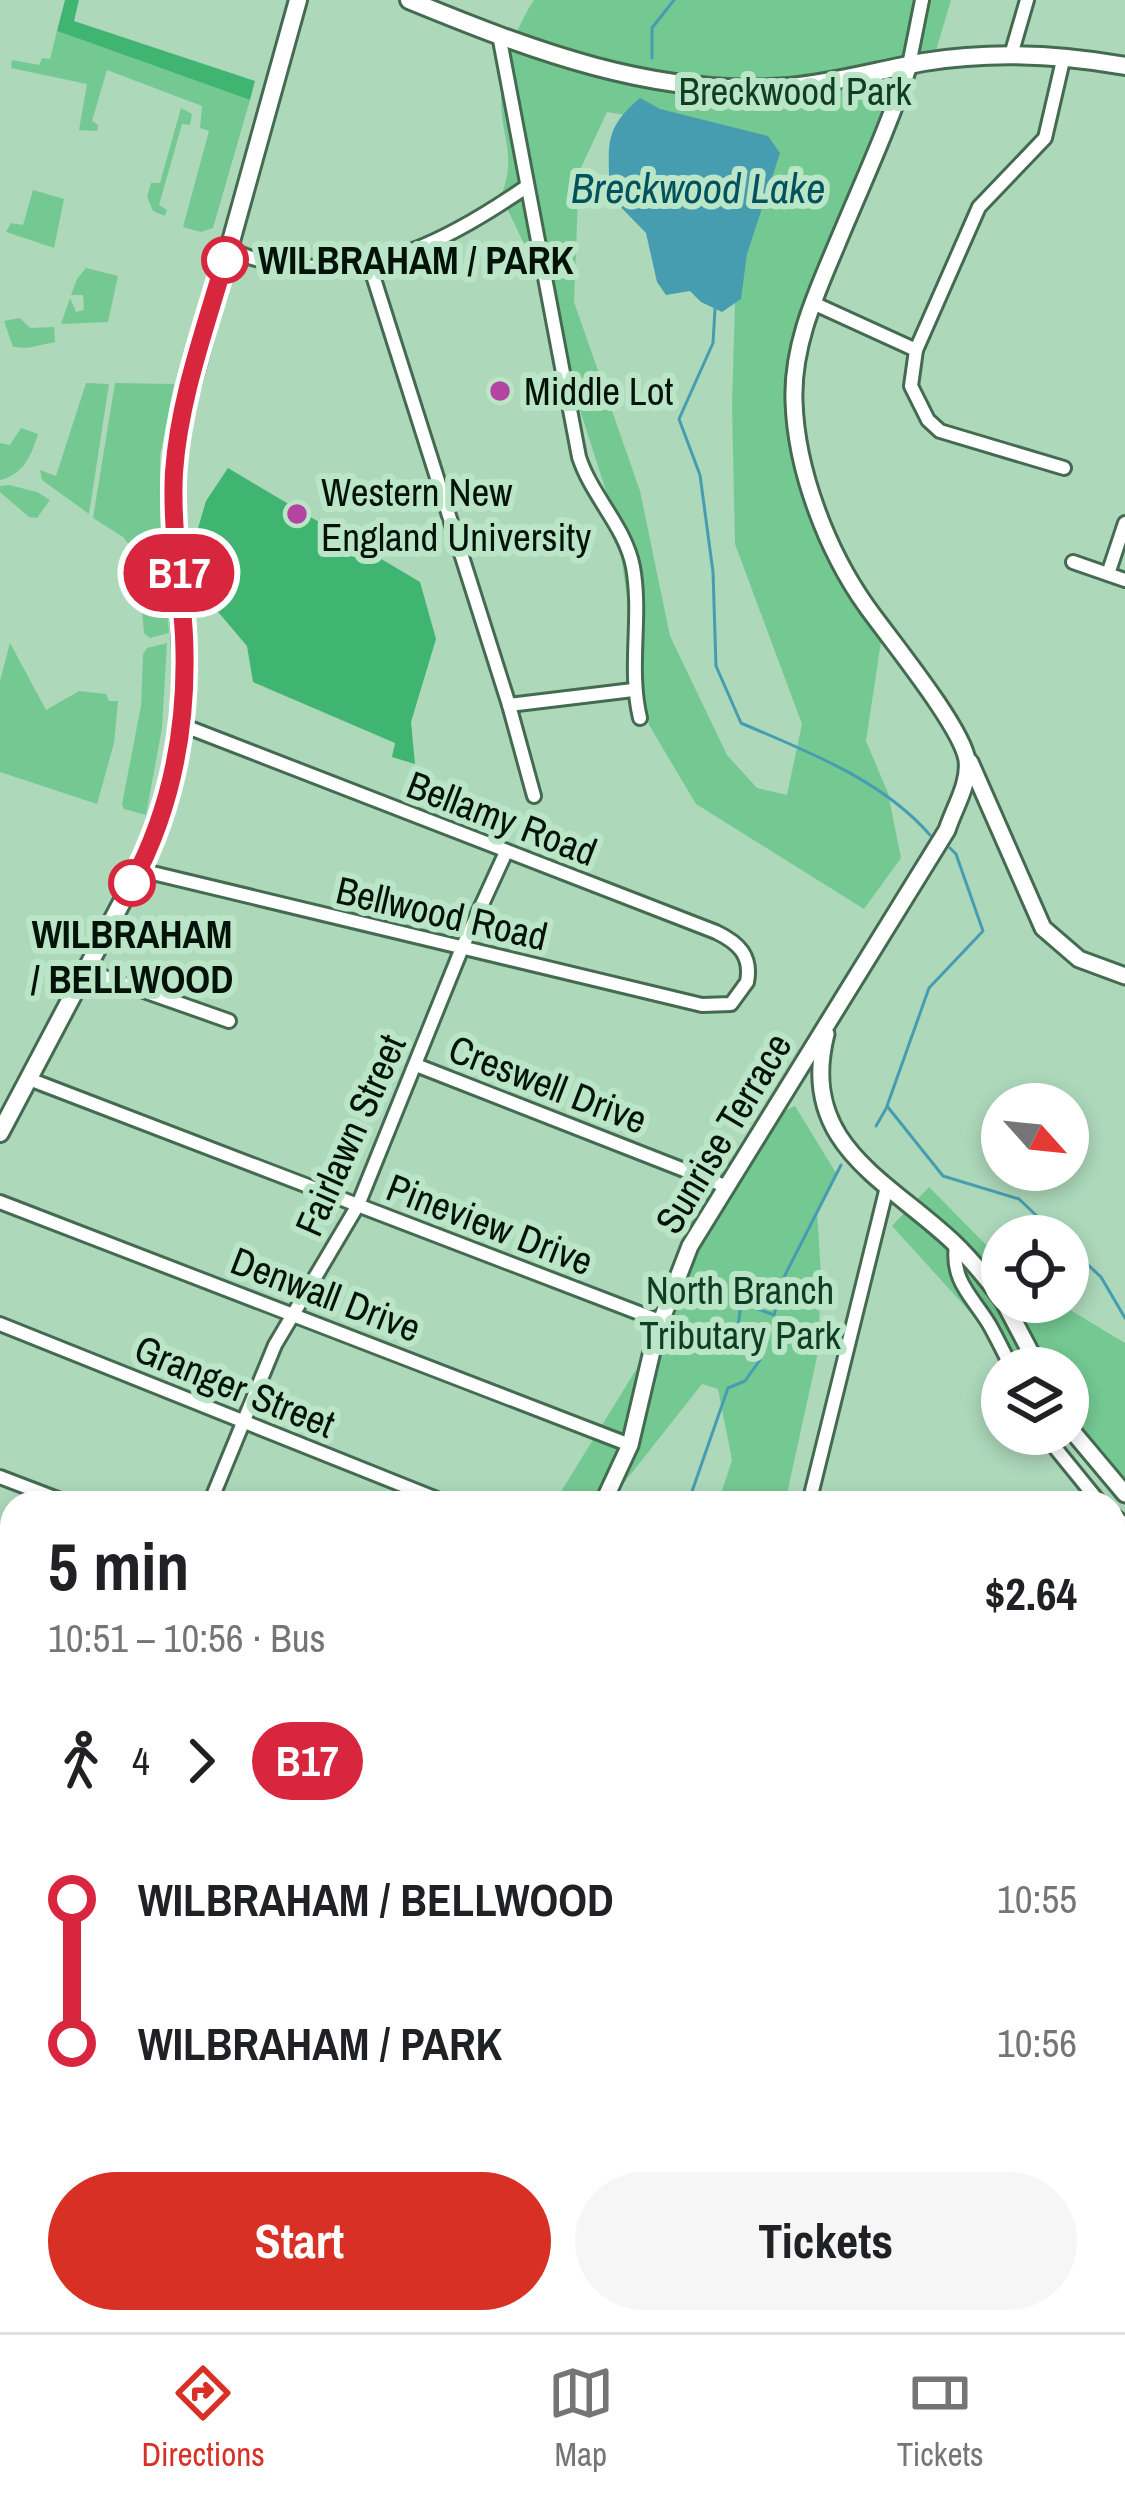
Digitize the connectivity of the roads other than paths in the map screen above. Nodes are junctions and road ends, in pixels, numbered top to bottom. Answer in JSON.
{"nodes":[{"id":1,"x":409,"y":0,"type":"edge"},
{"id":2,"x":922,"y":0,"type":"edge"},
{"id":3,"x":1027,"y":0,"type":"edge"},
{"id":4,"x":299,"y":1,"type":"edge"},
{"id":5,"x":499,"y":34,"type":"junction"},
{"id":6,"x":1011,"y":55,"type":"junction"},
{"id":7,"x":1064,"y":56,"type":"junction"},
{"id":8,"x":909,"y":65,"type":"junction"},
{"id":9,"x":1125,"y":66,"type":"edge"},
{"id":10,"x":526,"y":187,"type":"junction"},
{"id":11,"x":228,"y":247,"type":"junction"},
{"id":12,"x":369,"y":263,"type":"junction"},
{"id":13,"x":813,"y":303,"type":"junction"},
{"id":14,"x":916,"y":350,"type":"junction"},
{"id":15,"x":1064,"y":468,"type":"dead end"},
{"id":16,"x":1125,"y":524,"type":"edge"},
{"id":17,"x":1072,"y":562,"type":"dead end"},
{"id":18,"x":1108,"y":574,"type":"junction"},
{"id":19,"x":1125,"y":580,"type":"edge"},
{"id":20,"x":633,"y":690,"type":"junction"},
{"id":21,"x":509,"y":705,"type":"junction"},
{"id":22,"x":640,"y":718,"type":"dead end"},
{"id":23,"x":182,"y":725,"type":"junction"},
{"id":24,"x":964,"y":749,"type":"junction"},
{"id":25,"x":534,"y":796,"type":"dead end"},
{"id":26,"x":985,"y":798,"type":"junction"},
{"id":27,"x":947,"y":830,"type":"junction"},
{"id":28,"x":506,"y":852,"type":"junction"},
{"id":29,"x":140,"y":870,"type":"junction"},
{"id":30,"x":462,"y":948,"type":"junction"},
{"id":31,"x":87,"y":971,"type":"junction"},
{"id":32,"x":1125,"y":976,"type":"edge"},
{"id":33,"x":732,"y":1003,"type":"joint"},
{"id":34,"x":833,"y":1015,"type":"junction"},
{"id":35,"x":230,"y":1021,"type":"dead end"},
{"id":36,"x":416,"y":1065,"type":"junction"},
{"id":37,"x":29,"y":1078,"type":"junction"},
{"id":38,"x":788,"y":1085,"type":"junction"},
{"id":39,"x":820,"y":1089,"type":"junction"},
{"id":40,"x":0,"y":1132,"type":"edge"},
{"id":41,"x":725,"y":1186,"type":"junction"},
{"id":42,"x":887,"y":1187,"type":"junction"},
{"id":43,"x":0,"y":1202,"type":"edge"},
{"id":44,"x":358,"y":1205,"type":"junction"},
{"id":45,"x":956,"y":1246,"type":"junction"},
{"id":46,"x":981,"y":1275,"type":"edge"},
{"id":47,"x":293,"y":1312,"type":"junction"},
{"id":48,"x":660,"y":1322,"type":"junction"},
{"id":49,"x":0,"y":1324,"type":"edge"},
{"id":50,"x":1001,"y":1347,"type":"edge"},
{"id":51,"x":244,"y":1422,"type":"junction"},
{"id":52,"x":630,"y":1445,"type":"junction"},
{"id":53,"x":1089,"y":1451,"type":"edge"},
{"id":54,"x":1061,"y":1455,"type":"edge"},
{"id":55,"x":0,"y":1478,"type":"edge"},
{"id":56,"x":35,"y":1491,"type":"edge"},
{"id":57,"x":216,"y":1491,"type":"edge"},
{"id":58,"x":417,"y":1491,"type":"edge"},
{"id":59,"x":609,"y":1491,"type":"edge"},
{"id":60,"x":814,"y":1491,"type":"edge"},
{"id":61,"x":1090,"y":1491,"type":"edge"},
{"id":62,"x":1122,"y":1491,"type":"edge"}],
"edges":[{"from":1,"to":5,"type":"main road"},
{"from":2,"to":8,"type":"street"},
{"from":3,"to":6,"type":"street"},
{"from":4,"to":11,"type":"main road"},
{"from":5,"to":8,"type":"main road"},
{"from":5,"to":10,"type":"street"},
{"from":6,"to":7,"type":"main road"},
{"from":6,"to":8,"type":"main road"},
{"from":7,"to":9,"type":"main road"},
{"from":7,"to":14,"type":"street"},
{"from":8,"to":13,"type":"street"},
{"from":10,"to":12,"type":"street"},
{"from":10,"to":20,"type":"street"},
{"from":11,"to":12,"type":"street"},
{"from":11,"to":23,"type":"main road"},
{"from":12,"to":21,"type":"street"},
{"from":13,"to":14,"type":"street"},
{"from":13,"to":24,"type":"street"},
{"from":14,"to":15,"type":"street"},
{"from":16,"to":18,"type":"street"},
{"from":17,"to":18,"type":"street"},
{"from":18,"to":19,"type":"street"},
{"from":20,"to":21,"type":"street"},
{"from":20,"to":22,"type":"street"},
{"from":21,"to":25,"type":"street"},
{"from":23,"to":28,"type":"street","name":"Bellamy Road"},
{"from":23,"to":29,"type":"main road"},
{"from":24,"to":26,"type":"street"},
{"from":24,"to":27,"type":"street"},
{"from":26,"to":27,"type":"street"},
{"from":26,"to":32,"type":"street"},
{"from":27,"to":34,"type":"street","name":"Sunrise Terrace"},
{"from":28,"to":30,"type":"street","name":"Fairlawn Street"},
{"from":28,"to":33,"type":"street","name":"Bellamy Road"},
{"from":29,"to":30,"type":"street","name":"Bellwood Road"},
{"from":29,"to":31,"type":"main road"},
{"from":30,"to":33,"type":"street","name":"Bellwood Road"},
{"from":30,"to":36,"type":"street","name":"Fairlawn Street"},
{"from":31,"to":35,"type":"street"},
{"from":31,"to":37,"type":"main road"},
{"from":34,"to":38,"type":"street","name":"Sunrise Terrace"},
{"from":34,"to":39,"type":"street"},
{"from":36,"to":41,"type":"street","name":"Creswell Drive"},
{"from":36,"to":44,"type":"street","name":"Fairlawn Street"},
{"from":37,"to":40,"type":"main road"},
{"from":37,"to":44,"type":"street","name":"Pineview Drive"},
{"from":38,"to":39,"type":"street"},
{"from":38,"to":41,"type":"street","name":"Sunrise Terrace"},
{"from":39,"to":42,"type":"street"},
{"from":41,"to":48,"type":"street","name":"Sunrise Terrace"},
{"from":42,"to":45,"type":"street"},
{"from":42,"to":60,"type":"street"},
{"from":43,"to":47,"type":"street","name":"Denwall Drive"},
{"from":44,"to":47,"type":"street","name":"Fairlawn Street"},
{"from":44,"to":48,"type":"street","name":"Pineview Drive"},
{"from":45,"to":46,"type":"street"},
{"from":45,"to":50,"type":"street"},
{"from":47,"to":51,"type":"street","name":"Fairlawn Street"},
{"from":47,"to":52,"type":"street","name":"Denwall Drive"},
{"from":48,"to":52,"type":"street","name":"Sunrise Terrace"},
{"from":49,"to":51,"type":"street","name":"Granger Street"},
{"from":51,"to":57,"type":"street","name":"Fairlawn Street"},
{"from":51,"to":58,"type":"street","name":"Granger Street"},
{"from":52,"to":59,"type":"street","name":"Sunrise Terrace"},
{"from":53,"to":62,"type":"street"},
{"from":54,"to":61,"type":"street"},
{"from":55,"to":56,"type":"street"}]}
